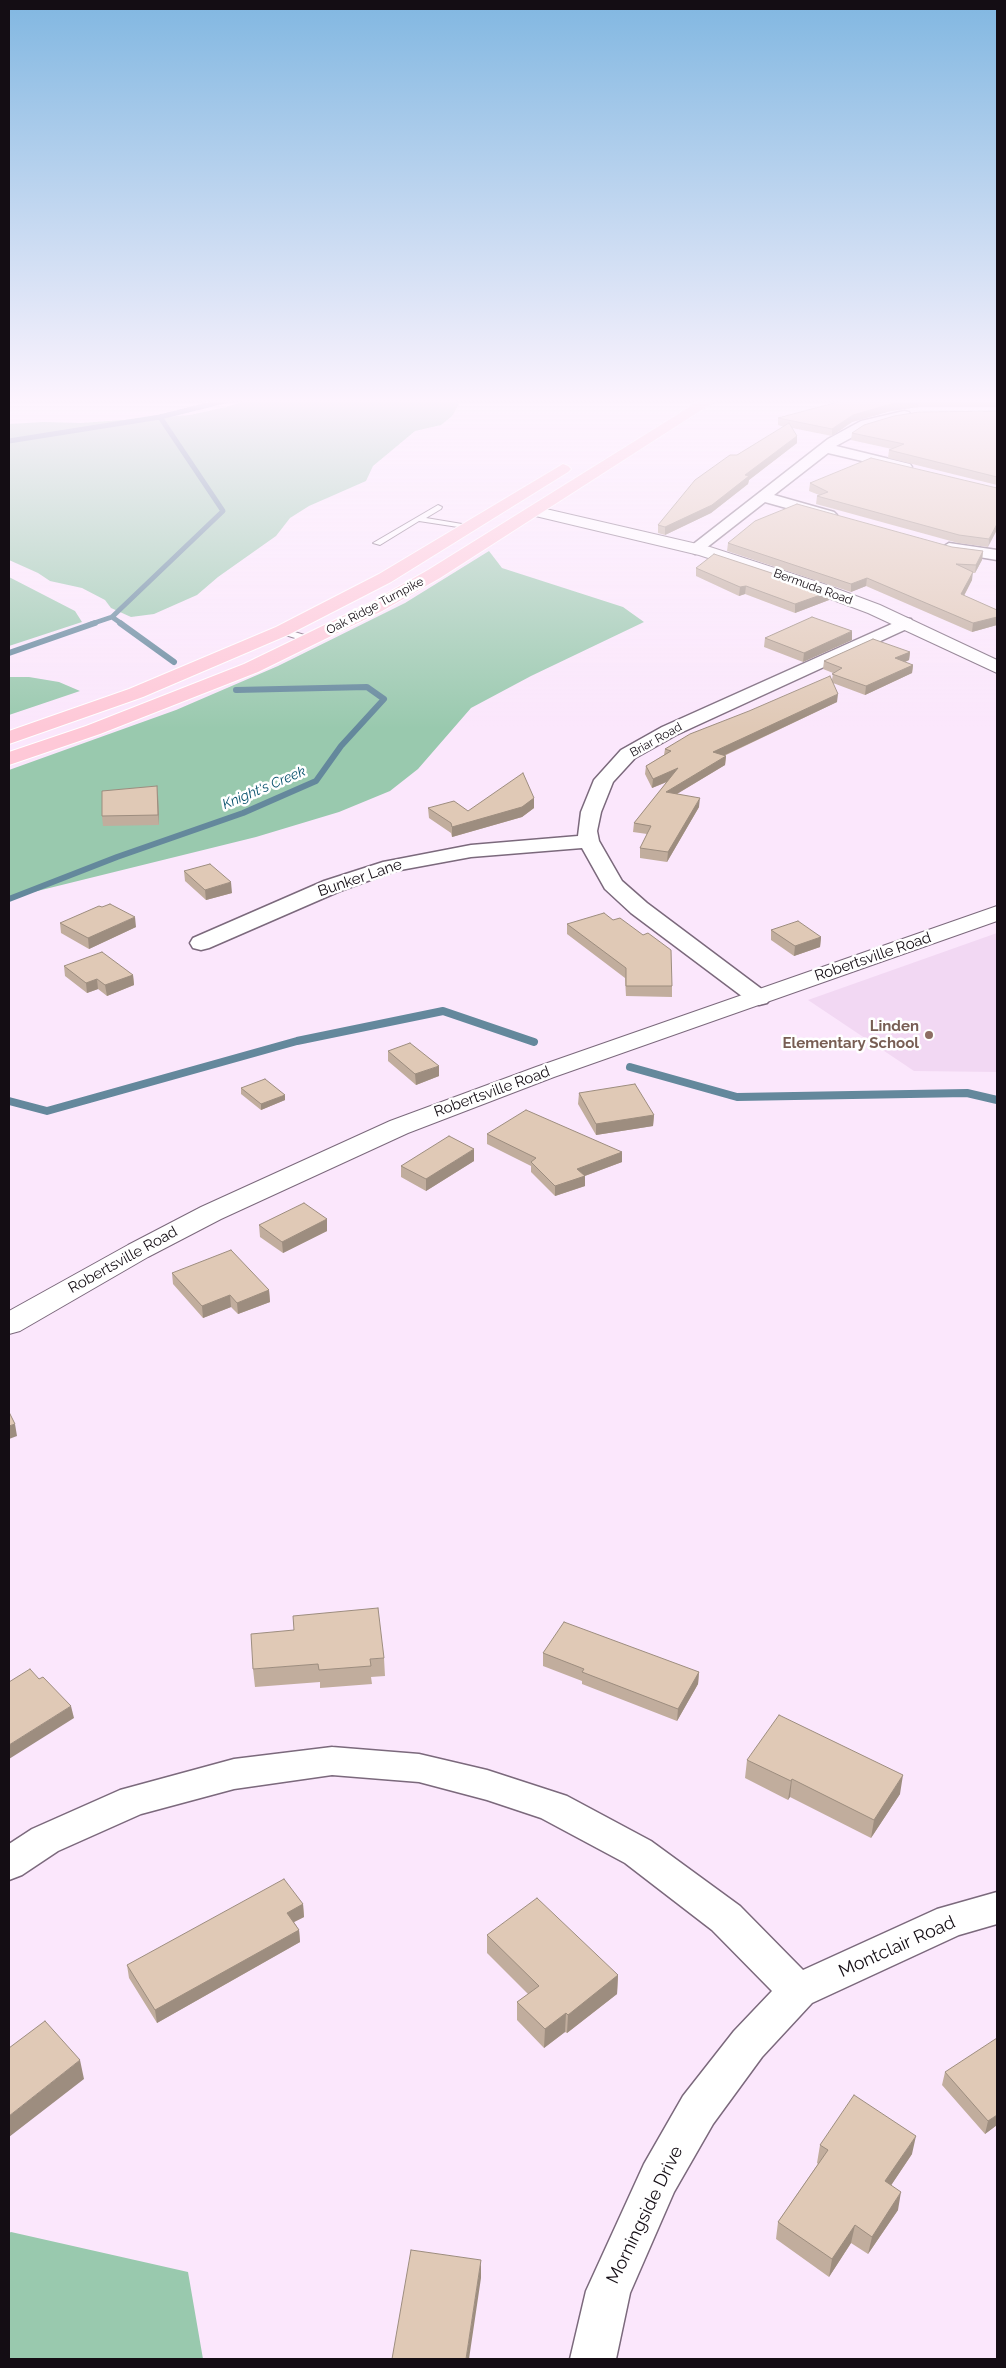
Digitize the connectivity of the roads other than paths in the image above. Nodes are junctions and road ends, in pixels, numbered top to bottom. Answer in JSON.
{"nodes":[{"id":1,"x":436,"y":509,"type":"edge"},
{"id":2,"x":499,"y":509,"type":"edge"},
{"id":3,"x":523,"y":509,"type":"edge"},
{"id":4,"x":537,"y":509,"type":"edge"},
{"id":5,"x":746,"y":509,"type":"edge"},
{"id":6,"x":807,"y":509,"type":"edge"},
{"id":7,"x":533,"y":511,"type":"junction"},
{"id":8,"x":842,"y":518,"type":"edge"},
{"id":9,"x":419,"y":519,"type":"junction"},
{"id":10,"x":468,"y":527,"type":"junction"},
{"id":11,"x":377,"y":543,"type":"dead end"},
{"id":12,"x":930,"y":544,"type":"edge"},
{"id":13,"x":694,"y":549,"type":"junction"},
{"id":14,"x":997,"y":555,"type":"edge"},
{"id":15,"x":905,"y":623,"type":"junction"},
{"id":16,"x":282,"y":631,"type":"junction"},
{"id":17,"x":311,"y":640,"type":"junction"},
{"id":18,"x":997,"y":667,"type":"edge"},
{"id":19,"x":9,"y":738,"type":"edge"},
{"id":20,"x":9,"y":759,"type":"edge"},
{"id":21,"x":588,"y":841,"type":"junction"},
{"id":22,"x":997,"y":914,"type":"edge"},
{"id":23,"x":201,"y":943,"type":"dead end"},
{"id":24,"x":759,"y":998,"type":"junction"},
{"id":25,"x":9,"y":1324,"type":"edge"},
{"id":26,"x":9,"y":1864,"type":"edge"},
{"id":27,"x":997,"y":1908,"type":"edge"},
{"id":28,"x":798,"y":1991,"type":"junction"},
{"id":29,"x":593,"y":2359,"type":"edge"}],
"edges":[{"from":1,"to":9,"type":"lane"},
{"from":2,"to":10,"type":"highway","name":"Oak Ridge Turnpike"},
{"from":3,"to":7,"type":"highway"},
{"from":4,"to":7,"type":"highway","name":"Oak Ridge Turnpike"},
{"from":5,"to":13,"type":"street"},
{"from":6,"to":8,"type":"street"},
{"from":7,"to":13,"type":"street","name":"Bermuda Road"},
{"from":7,"to":17,"type":"highway","name":"Oak Ridge Turnpike"},
{"from":9,"to":10,"type":"lane"},
{"from":9,"to":11,"type":"lane"},
{"from":10,"to":16,"type":"highway","name":"Oak Ridge Turnpike"},
{"from":12,"to":14,"type":"street"},
{"from":13,"to":15,"type":"street","name":"Bermuda Road"},
{"from":15,"to":18,"type":"street","name":"Bermuda Road"},
{"from":15,"to":21,"type":"street","name":"Briar Road"},
{"from":16,"to":17,"type":"lane"},
{"from":16,"to":19,"type":"highway","name":"Oak Ridge Turnpike"},
{"from":17,"to":20,"type":"highway","name":"Oak Ridge Turnpike"},
{"from":21,"to":23,"type":"street","name":"Bunker Lane"},
{"from":21,"to":24,"type":"street"},
{"from":22,"to":24,"type":"street","name":"Robertsville Road"},
{"from":24,"to":25,"type":"street","name":"Robertsville Road"},
{"from":26,"to":28,"type":"street"},
{"from":27,"to":28,"type":"street","name":"Montclair Road"},
{"from":28,"to":29,"type":"street","name":"Morningside Drive"}]}
